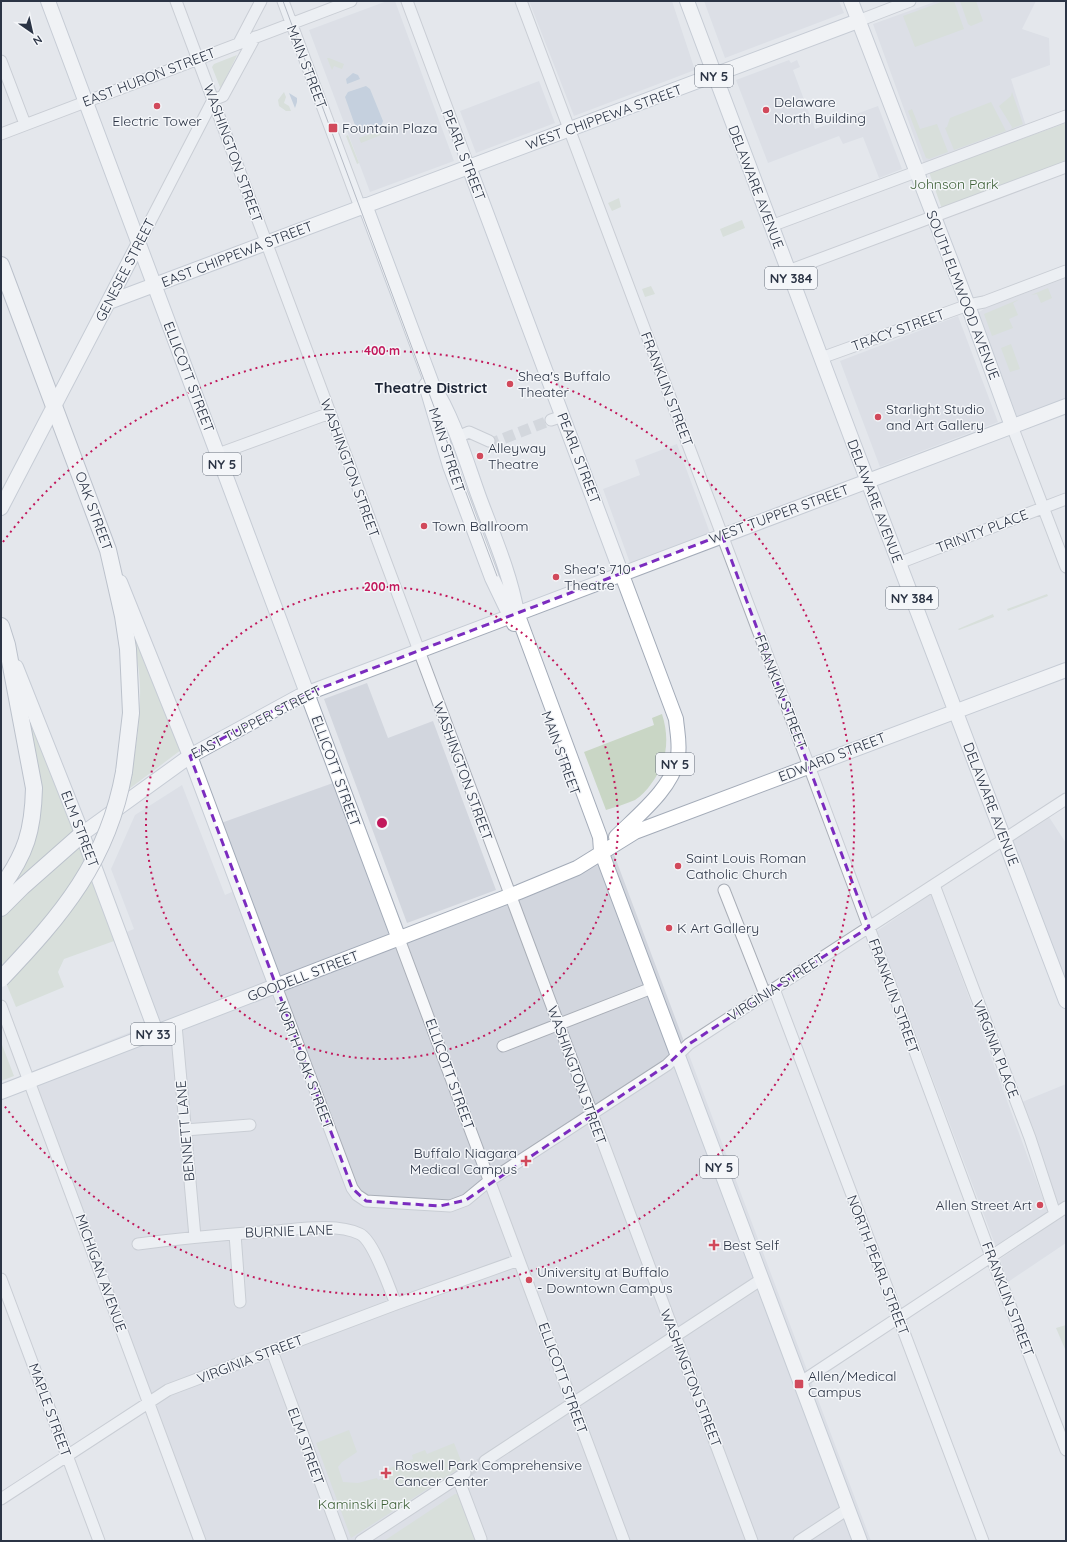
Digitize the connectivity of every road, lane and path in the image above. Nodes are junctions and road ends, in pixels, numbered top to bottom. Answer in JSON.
{"nodes":[{"id":1,"x":48,"y":1,"type":"edge"},
{"id":2,"x":176,"y":1,"type":"edge"},
{"id":3,"x":261,"y":1,"type":"edge"},
{"id":4,"x":283,"y":1,"type":"edge"},
{"id":5,"x":289,"y":1,"type":"edge"},
{"id":6,"x":351,"y":1,"type":"edge"},
{"id":7,"x":406,"y":1,"type":"edge"},
{"id":8,"x":521,"y":1,"type":"edge"},
{"id":9,"x":687,"y":1,"type":"edge"},
{"id":10,"x":851,"y":1,"type":"edge"},
{"id":11,"x":910,"y":1,"type":"edge"},
{"id":12,"x":295,"y":22,"type":"junction"},
{"id":13,"x":858,"y":22,"type":"junction"},
{"id":14,"x":255,"y":37,"type":"junction"},
{"id":15,"x":239,"y":43,"type":"junction"},
{"id":16,"x":198,"y":59,"type":"junction"},
{"id":17,"x":1,"y":60,"type":"edge"},
{"id":18,"x":715,"y":75,"type":"junction"},
{"id":19,"x":213,"y":100,"type":"junction"},
{"id":20,"x":86,"y":101,"type":"junction"},
{"id":21,"x":1066,"y":116,"type":"edge"},
{"id":22,"x":25,"y":124,"type":"junction"},
{"id":23,"x":570,"y":130,"type":"junction"},
{"id":24,"x":1,"y":134,"type":"edge"},
{"id":25,"x":469,"y":167,"type":"junction"},
{"id":26,"x":1066,"y":167,"type":"edge"},
{"id":27,"x":916,"y":171,"type":"junction"},
{"id":28,"x":363,"y":206,"type":"junction"},
{"id":29,"x":933,"y":216,"type":"junction"},
{"id":30,"x":771,"y":226,"type":"junction"},
{"id":31,"x":139,"y":243,"type":"junction"},
{"id":32,"x":266,"y":243,"type":"junction"},
{"id":33,"x":1,"y":265,"type":"edge"},
{"id":34,"x":788,"y":271,"type":"junction"},
{"id":35,"x":1066,"y":271,"type":"edge"},
{"id":36,"x":154,"y":285,"type":"junction"},
{"id":37,"x":109,"y":302,"type":"junction"},
{"id":38,"x":968,"y":305,"type":"junction"},
{"id":39,"x":821,"y":358,"type":"junction"},
{"id":40,"x":54,"y":405,"type":"junction"},
{"id":41,"x":1066,"y":406,"type":"edge"},
{"id":42,"x":330,"y":413,"type":"junction"},
{"id":43,"x":1012,"y":426,"type":"junction"},
{"id":44,"x":462,"y":435,"type":"dead end"},
{"id":45,"x":489,"y":441,"type":"tunnel mouth"},
{"id":46,"x":218,"y":454,"type":"junction"},
{"id":47,"x":868,"y":481,"type":"junction"},
{"id":48,"x":1066,"y":499,"type":"edge"},
{"id":49,"x":1,"y":508,"type":"edge"},
{"id":50,"x":1043,"y":508,"type":"junction"},
{"id":51,"x":722,"y":535,"type":"junction"},
{"id":52,"x":108,"y":550,"type":"junction"},
{"id":53,"x":899,"y":563,"type":"junction"},
{"id":54,"x":1066,"y":567,"type":"edge"},
{"id":55,"x":622,"y":573,"type":"junction"},
{"id":56,"x":514,"y":614,"type":"junction"},
{"id":57,"x":1,"y":626,"type":"edge"},
{"id":58,"x":7,"y":644,"type":"junction"},
{"id":59,"x":418,"y":651,"type":"junction"},
{"id":60,"x":1066,"y":670,"type":"edge"},
{"id":61,"x":307,"y":693,"type":"junction"},
{"id":62,"x":955,"y":711,"type":"junction"},
{"id":63,"x":190,"y":756,"type":"junction"},
{"id":64,"x":809,"y":766,"type":"junction"},
{"id":65,"x":1066,"y":799,"type":"edge"},
{"id":66,"x":82,"y":834,"type":"junction"},
{"id":67,"x":1004,"y":839,"type":"junction"},
{"id":68,"x":601,"y":851,"type":"junction"},
{"id":69,"x":934,"y":884,"type":"junction"},
{"id":70,"x":1,"y":888,"type":"edge"},
{"id":71,"x":724,"y":890,"type":"dead end"},
{"id":72,"x":510,"y":895,"type":"junction"},
{"id":73,"x":2,"y":907,"type":"edge"},
{"id":74,"x":869,"y":927,"type":"junction"},
{"id":75,"x":399,"y":939,"type":"junction"},
{"id":76,"x":1,"y":979,"type":"edge"},
{"id":77,"x":276,"y":986,"type":"junction"},
{"id":78,"x":652,"y":988,"type":"junction"},
{"id":79,"x":769,"y":991,"type":"junction"},
{"id":80,"x":1066,"y":1001,"type":"edge"},
{"id":81,"x":1,"y":1006,"type":"edge"},
{"id":82,"x":558,"y":1024,"type":"junction"},
{"id":83,"x":176,"y":1025,"type":"junction"},
{"id":84,"x":156,"y":1032,"type":"junction"},
{"id":85,"x":503,"y":1046,"type":"dead end"},
{"id":86,"x":678,"y":1054,"type":"junction"},
{"id":87,"x":30,"y":1081,"type":"junction"},
{"id":88,"x":1,"y":1092,"type":"edge"},
{"id":89,"x":592,"y":1115,"type":"junction"},
{"id":90,"x":250,"y":1125,"type":"dead end"},
{"id":91,"x":185,"y":1130,"type":"junction"},
{"id":92,"x":489,"y":1181,"type":"junction"},
{"id":93,"x":1066,"y":1207,"type":"edge"},
{"id":94,"x":1055,"y":1214,"type":"junction"},
{"id":95,"x":235,"y":1234,"type":"junction"},
{"id":96,"x":195,"y":1237,"type":"junction"},
{"id":97,"x":138,"y":1244,"type":"dead end"},
{"id":98,"x":991,"y":1256,"type":"junction"},
{"id":99,"x":519,"y":1260,"type":"junction"},
{"id":100,"x":1,"y":1279,"type":"edge"},
{"id":101,"x":762,"y":1279,"type":"junction"},
{"id":102,"x":240,"y":1302,"type":"dead end"},
{"id":103,"x":396,"y":1304,"type":"junction"},
{"id":104,"x":898,"y":1318,"type":"junction"},
{"id":105,"x":675,"y":1336,"type":"junction"},
{"id":106,"x":272,"y":1351,"type":"junction"},
{"id":107,"x":801,"y":1382,"type":"junction"},
{"id":108,"x":148,"y":1402,"type":"junction"},
{"id":109,"x":572,"y":1403,"type":"junction"},
{"id":110,"x":1066,"y":1450,"type":"edge"},
{"id":111,"x":67,"y":1456,"type":"junction"},
{"id":112,"x":485,"y":1461,"type":"tunnel mouth"},
{"id":113,"x":1,"y":1499,"type":"edge"},
{"id":114,"x":848,"y":1509,"type":"junction"},
{"id":115,"x":481,"y":1539,"type":"dead end"},
{"id":116,"x":99,"y":1541,"type":"edge"},
{"id":117,"x":200,"y":1541,"type":"edge"},
{"id":118,"x":342,"y":1541,"type":"edge"},
{"id":119,"x":361,"y":1541,"type":"edge"},
{"id":120,"x":624,"y":1541,"type":"edge"},
{"id":121,"x":752,"y":1541,"type":"edge"},
{"id":122,"x":799,"y":1541,"type":"edge"},
{"id":123,"x":860,"y":1541,"type":"edge"},
{"id":124,"x":983,"y":1541,"type":"edge"}],
"edges":[{"from":1,"to":20,"type":"main road","name":"ELLICOTT STREET","number":"NY 5"},
{"from":2,"to":16,"type":"street","name":"WASHINGTON STREET"},
{"from":3,"to":15,"type":"street"},
{"from":4,"to":12,"type":"street","name":"MAIN STREET"},
{"from":5,"to":12,"type":"street","name":"MAIN STREET"},
{"from":6,"to":12,"type":"street","name":"EAST HURON STREET"},
{"from":7,"to":25,"type":"street","name":"PEARL STREET"},
{"from":8,"to":23,"type":"street","name":"FRANKLIN STREET"},
{"from":9,"to":18,"type":"main road","name":"DELAWARE AVENUE","number":"NY 384"},
{"from":10,"to":13,"type":"main road","name":"SOUTH ELMWOOD AVENUE"},
{"from":11,"to":13,"type":"street","name":"WEST CHIPPEWA STREET"},
{"from":12,"to":14,"type":"street","name":"EAST HURON STREET"},
{"from":12,"to":28,"type":"street","name":"MAIN STREET"},
{"from":13,"to":18,"type":"main road","name":"WEST CHIPPEWA STREET","number":"NY 5"},
{"from":13,"to":27,"type":"main road","name":"SOUTH ELMWOOD AVENUE"},
{"from":14,"to":15,"type":"street","name":"EAST HURON STREET"},
{"from":14,"to":19,"type":"street","name":"GENESEE STREET"},
{"from":15,"to":16,"type":"street","name":"EAST HURON STREET"},
{"from":16,"to":19,"type":"street","name":"WASHINGTON STREET"},
{"from":16,"to":20,"type":"street","name":"EAST HURON STREET"},
{"from":17,"to":22,"type":"street"},
{"from":18,"to":23,"type":"main road","name":"WEST CHIPPEWA STREET","number":"NY 5"},
{"from":18,"to":30,"type":"main road","name":"DELAWARE AVENUE","number":"NY 384"},
{"from":19,"to":31,"type":"street","name":"GENESEE STREET"},
{"from":19,"to":32,"type":"street","name":"WASHINGTON STREET"},
{"from":20,"to":22,"type":"street","name":"EAST HURON STREET"},
{"from":20,"to":31,"type":"main road","name":"ELLICOTT STREET","number":"NY 5"},
{"from":21,"to":27,"type":"street"},
{"from":22,"to":24,"type":"street","name":"EAST HURON STREET"},
{"from":23,"to":25,"type":"main road","name":"WEST CHIPPEWA STREET","number":"NY 5"},
{"from":23,"to":51,"type":"street","name":"FRANKLIN STREET"},
{"from":25,"to":28,"type":"main road","name":"WEST CHIPPEWA STREET"},
{"from":25,"to":55,"type":"main road","name":"PEARL STREET","number":"NY 5"},
{"from":26,"to":29,"type":"street"},
{"from":27,"to":29,"type":"main road","name":"SOUTH ELMWOOD AVENUE"},
{"from":27,"to":30,"type":"street"},
{"from":28,"to":32,"type":"main road","name":"EAST CHIPPEWA STREET"},
{"from":28,"to":56,"type":"main road","name":"MAIN STREET"},
{"from":28,"to":56,"type":"main road","name":"MAIN STREET"},
{"from":29,"to":34,"type":"street"},
{"from":29,"to":38,"type":"main road","name":"SOUTH ELMWOOD AVENUE"},
{"from":30,"to":34,"type":"main road","name":"DELAWARE AVENUE","number":"NY 384"},
{"from":31,"to":36,"type":"main road","name":"ELLICOTT STREET","number":"NY 5"},
{"from":31,"to":37,"type":"main road","name":"GENESEE STREET"},
{"from":32,"to":36,"type":"main road","name":"EAST CHIPPEWA STREET"},
{"from":32,"to":42,"type":"street","name":"WASHINGTON STREET"},
{"from":33,"to":40,"type":"highway","name":"OAK STREET"},
{"from":34,"to":39,"type":"main road","name":"DELAWARE AVENUE","number":"NY 384"},
{"from":35,"to":38,"type":"street","name":"TRACY STREET"},
{"from":36,"to":37,"type":"main road","name":"EAST CHIPPEWA STREET"},
{"from":36,"to":46,"type":"main road","name":"ELLICOTT STREET","number":"NY 5"},
{"from":37,"to":40,"type":"main road","name":"GENESEE STREET"},
{"from":38,"to":39,"type":"street","name":"TRACY STREET"},
{"from":38,"to":43,"type":"main road","name":"SOUTH ELMWOOD AVENUE"},
{"from":39,"to":47,"type":"main road","name":"DELAWARE AVENUE","number":"NY 384"},
{"from":40,"to":49,"type":"main road","name":"GENESEE STREET"},
{"from":40,"to":52,"type":"highway","name":"OAK STREET"},
{"from":41,"to":43,"type":"main road","name":"WEST TUPPER STREET"},
{"from":42,"to":46,"type":"street"},
{"from":42,"to":59,"type":"street","name":"WASHINGTON STREET"},
{"from":43,"to":47,"type":"main road","name":"WEST TUPPER STREET"},
{"from":43,"to":50,"type":"street","name":"SOUTH ELMWOOD AVENUE"},
{"from":44,"to":45,"type":"street"},
{"from":46,"to":61,"type":"main road","name":"ELLICOTT STREET","number":"NY 5"},
{"from":47,"to":51,"type":"main road","name":"WEST TUPPER STREET"},
{"from":47,"to":53,"type":"main road","name":"DELAWARE AVENUE","number":"NY 384"},
{"from":48,"to":50,"type":"street","name":"TRINITY PLACE"},
{"from":50,"to":53,"type":"street","name":"TRINITY PLACE"},
{"from":50,"to":54,"type":"street","name":"SOUTH ELMWOOD AVENUE"},
{"from":51,"to":55,"type":"main road","name":"WEST TUPPER STREET"},
{"from":51,"to":64,"type":"street","name":"FRANKLIN STREET"},
{"from":52,"to":63,"type":"main road","name":"OAK STREET"},
{"from":52,"to":76,"type":"highway","bridge":true},
{"from":53,"to":62,"type":"main road","name":"DELAWARE AVENUE","number":"NY 384"},
{"from":55,"to":56,"type":"main road","name":"WEST TUPPER STREET"},
{"from":55,"to":68,"type":"main road","name":"PEARL STREET","number":"NY 5"},
{"from":56,"to":59,"type":"main road","name":"EAST TUPPER STREET"},
{"from":56,"to":68,"type":"main road"},
{"from":57,"to":58,"type":"highway","name":"ELM STREET"},
{"from":58,"to":66,"type":"main road","name":"ELM STREET"},
{"from":58,"to":70,"type":"highway"},
{"from":59,"to":61,"type":"main road","name":"EAST TUPPER STREET"},
{"from":59,"to":72,"type":"street","name":"WASHINGTON STREET"},
{"from":60,"to":62,"type":"main road","name":"EDWARD STREET"},
{"from":61,"to":63,"type":"main road","name":"EAST TUPPER STREET"},
{"from":61,"to":75,"type":"main road","name":"ELLICOTT STREET","number":"NY 5"},
{"from":62,"to":64,"type":"main road","name":"EDWARD STREET"},
{"from":62,"to":67,"type":"main road","name":"DELAWARE AVENUE","number":"NY 384"},
{"from":63,"to":66,"type":"main road","name":"EAST TUPPER STREET"},
{"from":63,"to":77,"type":"main road","name":"NORTH OAK STREET"},
{"from":64,"to":68,"type":"main road","name":"EDWARD STREET"},
{"from":64,"to":74,"type":"street","name":"FRANKLIN STREET"},
{"from":65,"to":67,"type":"street","name":"VIRGINIA STREET"},
{"from":66,"to":73,"type":"highway"},
{"from":66,"to":84,"type":"main road","name":"ELM STREET"},
{"from":67,"to":69,"type":"street","name":"VIRGINIA STREET"},
{"from":67,"to":80,"type":"main road","name":"DELAWARE AVENUE","number":"NY 384"},
{"from":68,"to":72,"type":"main road","name":"GOODELL STREET","number":"NY 5"},
{"from":68,"to":78,"type":"main road","number":"NY 5"},
{"from":69,"to":74,"type":"street","name":"VIRGINIA STREET"},
{"from":69,"to":94,"type":"street","name":"VIRGINIA PLACE"},
{"from":71,"to":79,"type":"street","name":"NORTH PEARL STREET"},
{"from":72,"to":75,"type":"main road","name":"GOODELL STREET","number":"NY 5"},
{"from":72,"to":82,"type":"street","name":"WASHINGTON STREET"},
{"from":74,"to":79,"type":"street","name":"VIRGINIA STREET"},
{"from":74,"to":98,"type":"street","name":"FRANKLIN STREET"},
{"from":75,"to":77,"type":"main road","name":"GOODELL STREET","number":"NY 33"},
{"from":75,"to":92,"type":"street","name":"ELLICOTT STREET"},
{"from":77,"to":83,"type":"main road","name":"GOODELL STREET","number":"NY 33"},
{"from":77,"to":92,"type":"street","name":"NORTH OAK STREET"},
{"from":78,"to":82,"type":"street"},
{"from":78,"to":86,"type":"main road","number":"NY 5"},
{"from":79,"to":86,"type":"street","name":"VIRGINIA STREET"},
{"from":79,"to":104,"type":"street","name":"NORTH PEARL STREET"},
{"from":81,"to":87,"type":"street","name":"MICHIGAN AVENUE"},
{"from":82,"to":85,"type":"street"},
{"from":82,"to":89,"type":"street","name":"WASHINGTON STREET"},
{"from":83,"to":84,"type":"main road","name":"GOODELL STREET","number":"NY 33"},
{"from":83,"to":91,"type":"street","name":"BENNETT LANE"},
{"from":84,"to":87,"type":"main road","name":"GOODELL STREET","number":"NY 33"},
{"from":86,"to":89,"type":"street","name":"VIRGINIA STREET"},
{"from":86,"to":101,"type":"main road","number":"NY 5"},
{"from":87,"to":88,"type":"main road","name":"GOODELL STREET","number":"NY 33"},
{"from":87,"to":108,"type":"street","name":"MICHIGAN AVENUE"},
{"from":89,"to":92,"type":"street","name":"VIRGINIA STREET"},
{"from":89,"to":105,"type":"street","name":"WASHINGTON STREET"},
{"from":90,"to":91,"type":"street"},
{"from":91,"to":96,"type":"street","name":"BENNETT LANE"},
{"from":92,"to":99,"type":"street","name":"ELLICOTT STREET"},
{"from":93,"to":94,"type":"street"},
{"from":94,"to":98,"type":"street"},
{"from":95,"to":96,"type":"street","name":"BURNIE LANE"},
{"from":95,"to":102,"type":"street"},
{"from":95,"to":103,"type":"street","name":"BURNIE LANE"},
{"from":96,"to":97,"type":"street","name":"BURNIE LANE"},
{"from":98,"to":104,"type":"street"},
{"from":98,"to":110,"type":"street","name":"FRANKLIN STREET"},
{"from":99,"to":103,"type":"street","name":"VIRGINIA STREET"},
{"from":99,"to":109,"type":"street","name":"ELLICOTT STREET"},
{"from":100,"to":111,"type":"street","name":"MAPLE STREET"},
{"from":101,"to":105,"type":"street"},
{"from":101,"to":107,"type":"main road","number":"NY 5"},
{"from":103,"to":106,"type":"street","name":"VIRGINIA STREET"},
{"from":104,"to":107,"type":"street"},
{"from":104,"to":124,"type":"street","name":"NORTH PEARL STREET"},
{"from":105,"to":109,"type":"street"},
{"from":105,"to":121,"type":"street","name":"WASHINGTON STREET"},
{"from":106,"to":108,"type":"street","name":"VIRGINIA STREET"},
{"from":106,"to":118,"type":"street","name":"ELM STREET"},
{"from":107,"to":114,"type":"main road","number":"NY 5"},
{"from":108,"to":111,"type":"street","name":"VIRGINIA STREET"},
{"from":108,"to":117,"type":"street","name":"MICHIGAN AVENUE"},
{"from":109,"to":112,"type":"street"},
{"from":109,"to":120,"type":"street","name":"ELLICOTT STREET"},
{"from":111,"to":113,"type":"street","name":"VIRGINIA STREET"},
{"from":111,"to":116,"type":"street","name":"MAPLE STREET"},
{"from":114,"to":122,"type":"street"},
{"from":114,"to":123,"type":"main road","number":"NY 5"},
{"from":115,"to":119,"type":"street"}]}
